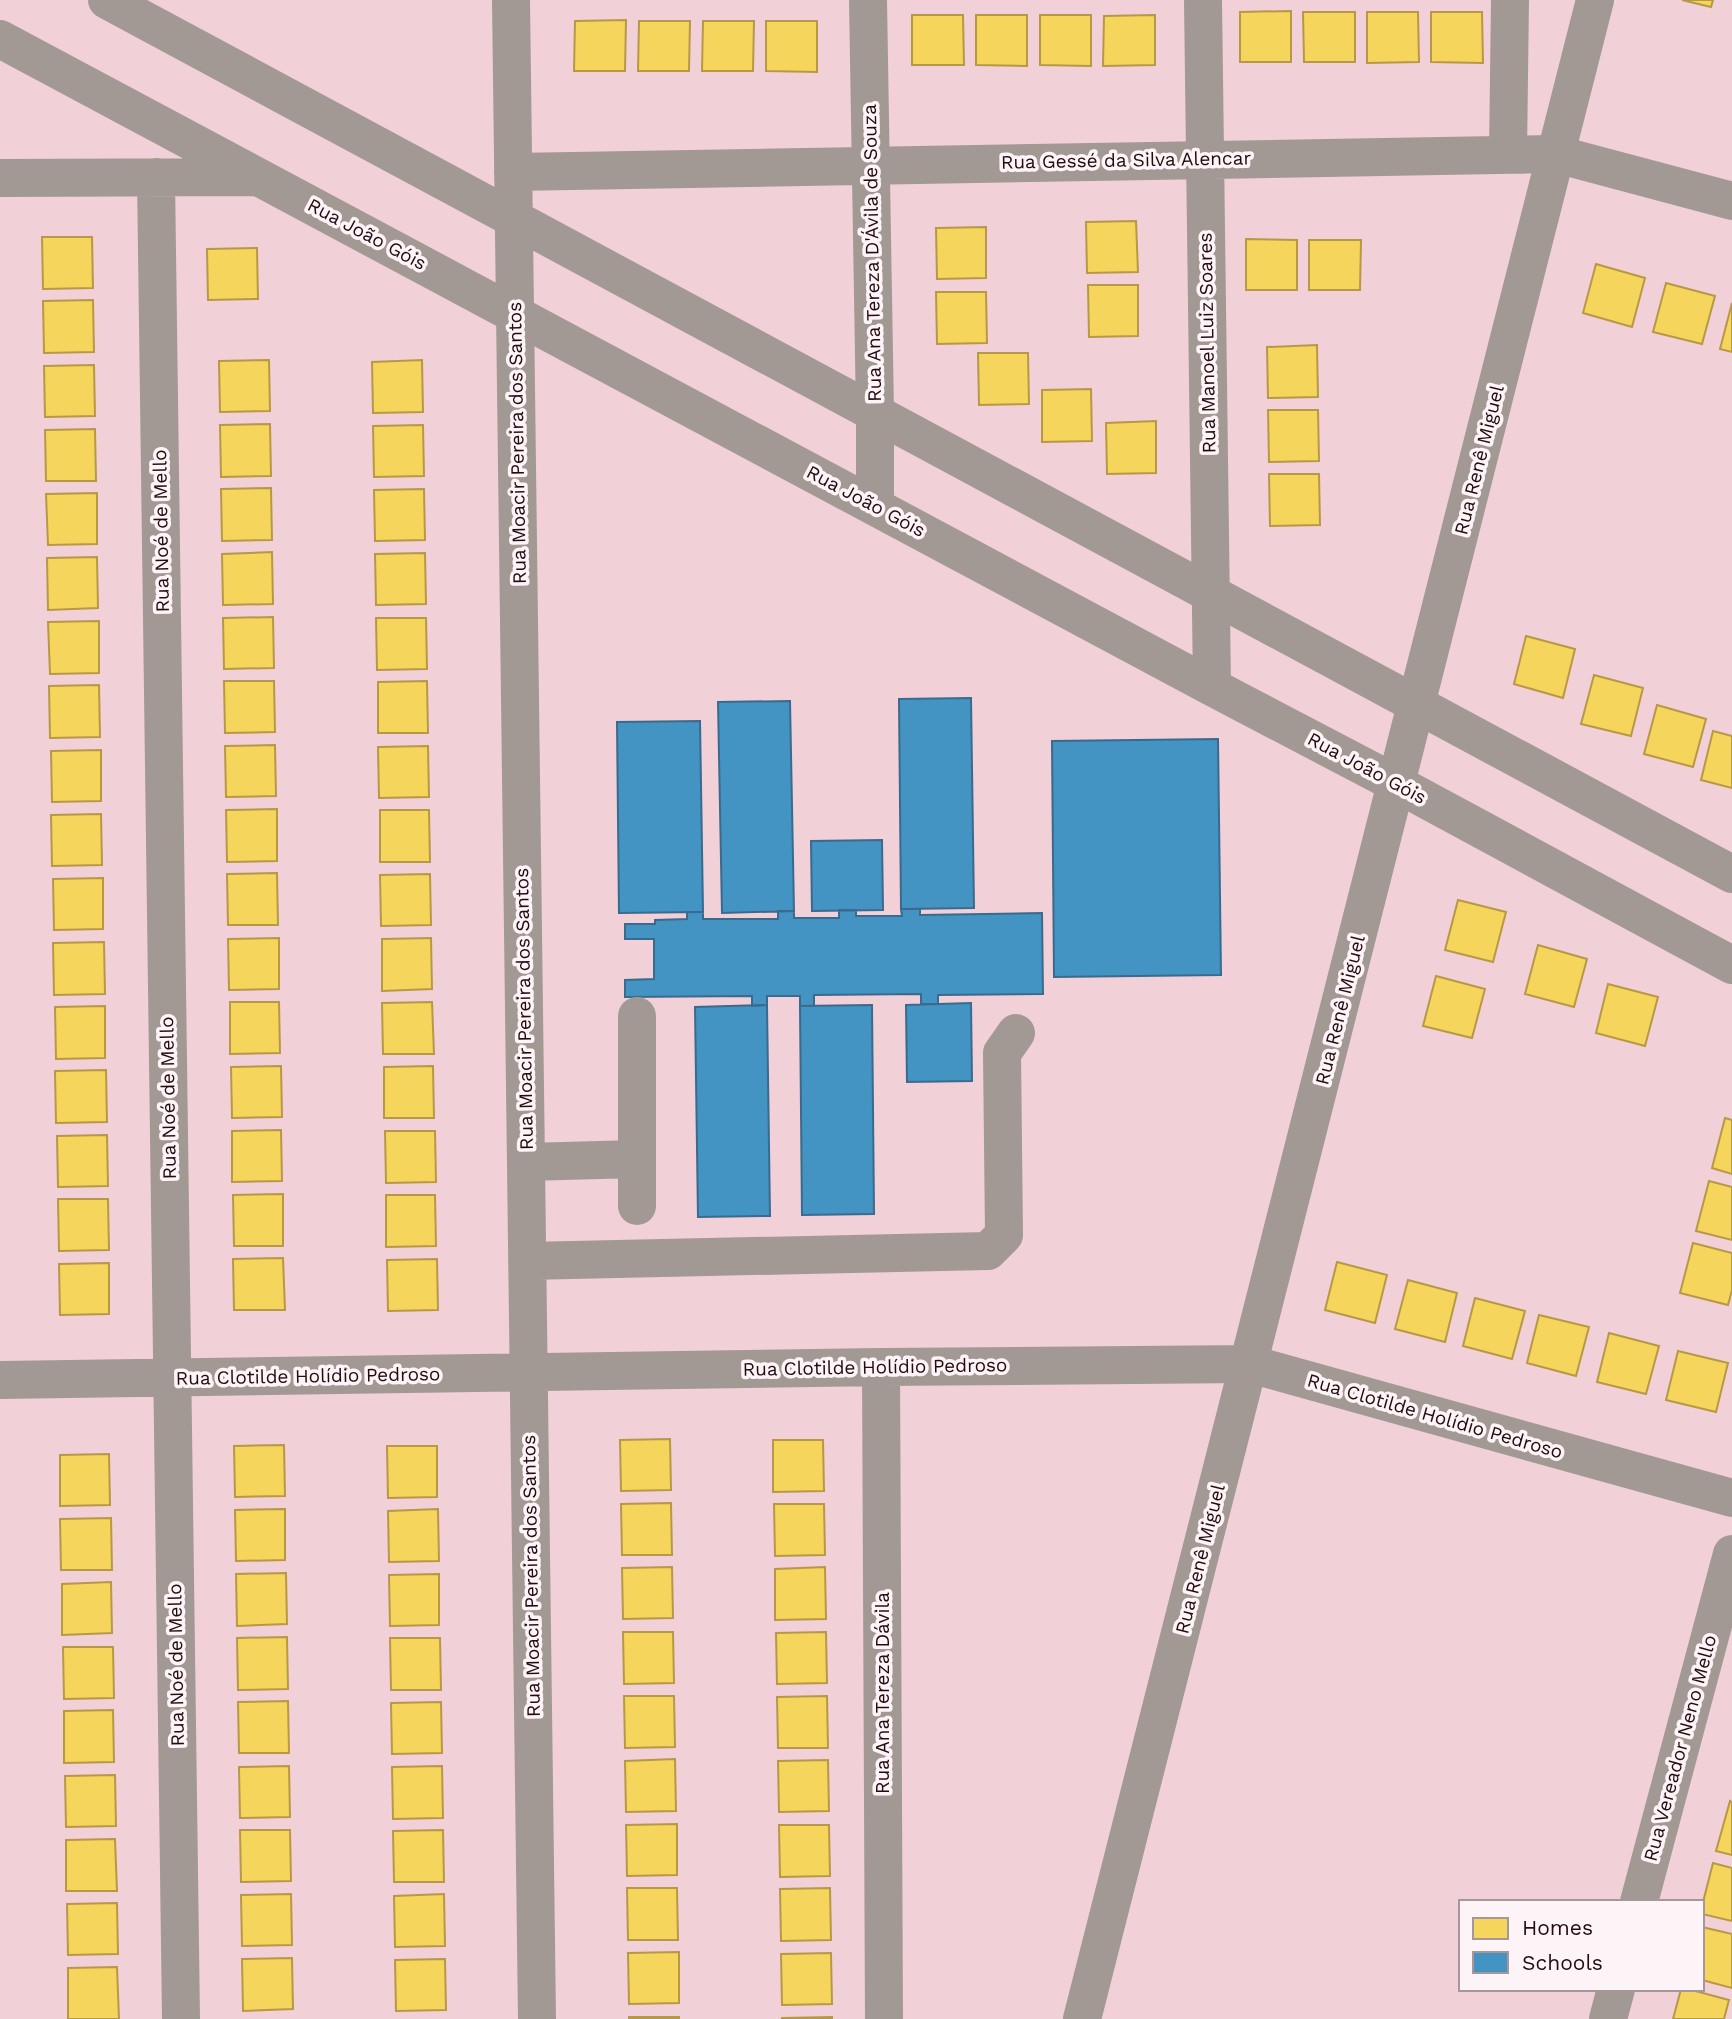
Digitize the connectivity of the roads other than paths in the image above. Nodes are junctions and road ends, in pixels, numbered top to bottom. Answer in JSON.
{"nodes":[{"id":1,"x":107,"y":0,"type":"edge"},
{"id":2,"x":511,"y":0,"type":"edge"},
{"id":3,"x":868,"y":0,"type":"edge"},
{"id":4,"x":1203,"y":0,"type":"edge"},
{"id":5,"x":1510,"y":0,"type":"edge"},
{"id":6,"x":1595,"y":0,"type":"edge"},
{"id":7,"x":0,"y":38,"type":"edge"},
{"id":8,"x":1556,"y":154,"type":"junction"},
{"id":9,"x":1508,"y":155,"type":"junction"},
{"id":10,"x":1205,"y":159,"type":"junction"},
{"id":11,"x":870,"y":165,"type":"junction"},
{"id":12,"x":513,"y":172,"type":"junction"},
{"id":13,"x":156,"y":177,"type":"junction"},
{"id":14,"x":260,"y":177,"type":"junction"},
{"id":15,"x":0,"y":178,"type":"edge"},
{"id":16,"x":1732,"y":201,"type":"edge"},
{"id":17,"x":513,"y":218,"type":"junction"},
{"id":18,"x":515,"y":313,"type":"junction"},
{"id":19,"x":875,"y":413,"type":"junction"},
{"id":20,"x":875,"y":506,"type":"junction"},
{"id":21,"x":1211,"y":594,"type":"junction"},
{"id":22,"x":1212,"y":687,"type":"junction"},
{"id":23,"x":1417,"y":704,"type":"junction"},
{"id":24,"x":1397,"y":784,"type":"junction"},
{"id":25,"x":1732,"y":874,"type":"edge"},
{"id":26,"x":1732,"y":965,"type":"edge"},
{"id":27,"x":637,"y":1016,"type":"dead end"},
{"id":28,"x":1016,"y":1033,"type":"dead end"},
{"id":29,"x":637,"y":1159,"type":"junction"},
{"id":30,"x":526,"y":1162,"type":"junction"},
{"id":31,"x":636,"y":1206,"type":"dead end"},
{"id":32,"x":527,"y":1261,"type":"junction"},
{"id":33,"x":1250,"y":1364,"type":"junction"},
{"id":34,"x":881,"y":1367,"type":"junction"},
{"id":35,"x":529,"y":1372,"type":"junction"},
{"id":36,"x":172,"y":1377,"type":"junction"},
{"id":37,"x":0,"y":1380,"type":"edge"},
{"id":38,"x":1732,"y":1498,"type":"edge"},
{"id":39,"x":1732,"y":1554,"type":"edge"},
{"id":40,"x":1640,"y":1900,"type":"edge"},
{"id":41,"x":1615,"y":1991,"type":"edge"},
{"id":42,"x":181,"y":2019,"type":"edge"},
{"id":43,"x":537,"y":2019,"type":"edge"},
{"id":44,"x":884,"y":2019,"type":"edge"},
{"id":45,"x":1082,"y":2019,"type":"edge"},
{"id":46,"x":1608,"y":2019,"type":"edge"}],
"edges":[{"from":1,"to":17,"type":"street"},
{"from":2,"to":12,"type":"street","name":"Rua Moacir Pereira dos Santos"},
{"from":3,"to":11,"type":"street","name":"Rua Ana Tereza D'Ávila de Souza"},
{"from":4,"to":10,"type":"street","name":"Rua Manoel Luiz Soares"},
{"from":5,"to":9,"type":"street"},
{"from":6,"to":8,"type":"street","name":"Rua Renê Miguel"},
{"from":7,"to":14,"type":"street","name":"Rua João Góis"},
{"from":8,"to":9,"type":"street","name":"Rua Gessé da Silva Alencar"},
{"from":8,"to":16,"type":"street","name":"Rua Gessé da Silva Alencar"},
{"from":8,"to":23,"type":"street","name":"Rua Renê Miguel"},
{"from":9,"to":10,"type":"street","name":"Rua Gessé da Silva Alencar"},
{"from":10,"to":11,"type":"street","name":"Rua Gessé da Silva Alencar"},
{"from":10,"to":21,"type":"street","name":"Rua Manoel Luiz Soares"},
{"from":11,"to":12,"type":"street","name":"Rua Gessé da Silva Alencar"},
{"from":11,"to":19,"type":"street","name":"Rua Ana Tereza D'Ávila de Souza"},
{"from":12,"to":17,"type":"street","name":"Rua Moacir Pereira dos Santos"},
{"from":13,"to":14,"type":"street"},
{"from":13,"to":15,"type":"street"},
{"from":13,"to":36,"type":"street","name":"Rua Noé de Mello"},
{"from":14,"to":18,"type":"street","name":"Rua João Góis"},
{"from":17,"to":18,"type":"street","name":"Rua Moacir Pereira dos Santos"},
{"from":17,"to":19,"type":"street"},
{"from":18,"to":20,"type":"street","name":"Rua João Góis"},
{"from":18,"to":30,"type":"street","name":"Rua Moacir Pereira dos Santos"},
{"from":19,"to":20,"type":"street","name":"Rua Ana Tereza D'Ávila de Souza"},
{"from":19,"to":21,"type":"street"},
{"from":20,"to":22,"type":"street","name":"Rua João Góis"},
{"from":21,"to":22,"type":"street","name":"Rua Manoel Luiz Soares"},
{"from":21,"to":23,"type":"street"},
{"from":22,"to":24,"type":"street","name":"Rua João Góis"},
{"from":23,"to":24,"type":"street","name":"Rua Renê Miguel"},
{"from":23,"to":25,"type":"street"},
{"from":24,"to":26,"type":"street","name":"Rua João Góis"},
{"from":24,"to":33,"type":"street","name":"Rua Renê Miguel"},
{"from":27,"to":29,"type":"street"},
{"from":28,"to":32,"type":"street"},
{"from":29,"to":30,"type":"street"},
{"from":29,"to":31,"type":"street"},
{"from":30,"to":32,"type":"street","name":"Rua Moacir Pereira dos Santos"},
{"from":32,"to":35,"type":"street","name":"Rua Moacir Pereira dos Santos"},
{"from":33,"to":34,"type":"street","name":"Rua Clotilde Holídio Pedroso"},
{"from":33,"to":38,"type":"street","name":"Rua Clotilde Holídio Pedroso"},
{"from":33,"to":45,"type":"street","name":"Rua Renê Miguel"},
{"from":34,"to":35,"type":"street","name":"Rua Clotilde Holídio Pedroso"},
{"from":34,"to":44,"type":"street","name":"Rua Ana Tereza Dávila"},
{"from":35,"to":36,"type":"street","name":"Rua Clotilde Holídio Pedroso"},
{"from":35,"to":43,"type":"street","name":"Rua Moacir Pereira dos Santos"},
{"from":36,"to":37,"type":"street","name":"Rua Clotilde Holídio Pedroso"},
{"from":36,"to":42,"type":"street","name":"Rua Noé de Mello"},
{"from":39,"to":40,"type":"street","name":"Rua Vereador Neno Mello"},
{"from":41,"to":46,"type":"street"}]}
